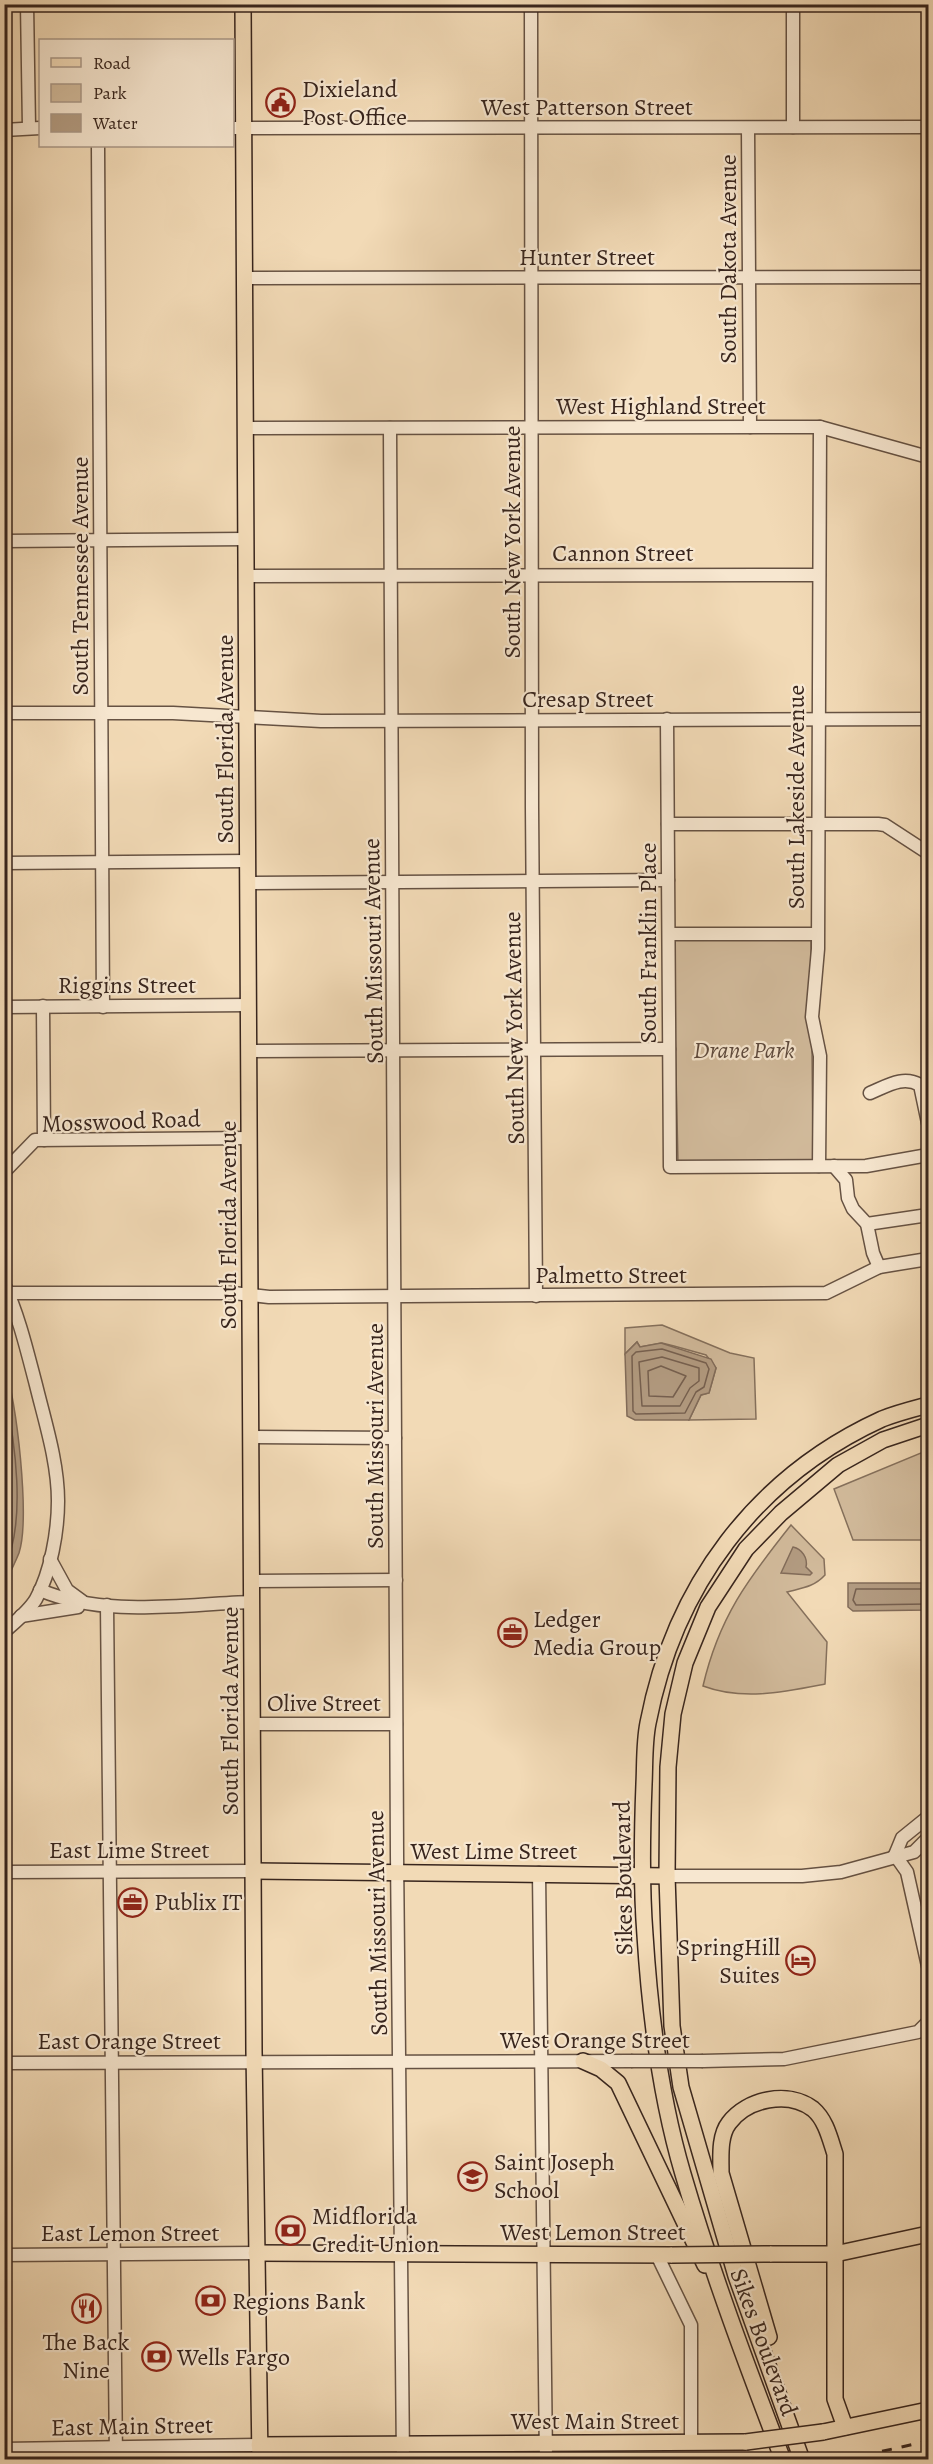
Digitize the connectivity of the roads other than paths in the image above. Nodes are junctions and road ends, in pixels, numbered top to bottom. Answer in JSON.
{"nodes":[{"id":1,"x":27,"y":4,"type":"edge"},
{"id":2,"x":243,"y":4,"type":"edge"},
{"id":3,"x":531,"y":4,"type":"edge"},
{"id":4,"x":793,"y":4,"type":"edge"},
{"id":5,"x":794,"y":127,"type":"junction"},
{"id":6,"x":928,"y":127,"type":"edge"},
{"id":7,"x":35,"y":128,"type":"edge"},
{"id":8,"x":532,"y":128,"type":"junction"},
{"id":9,"x":748,"y":128,"type":"junction"},
{"id":10,"x":239,"y":129,"type":"edge"},
{"id":11,"x":4,"y":130,"type":"edge"},
{"id":12,"x":98,"y":147,"type":"edge"},
{"id":13,"x":749,"y":277,"type":"junction"},
{"id":14,"x":928,"y":277,"type":"edge"},
{"id":15,"x":245,"y":278,"type":"junction"},
{"id":16,"x":533,"y":278,"type":"junction"},
{"id":17,"x":532,"y":427,"type":"junction"},
{"id":18,"x":750,"y":427,"type":"junction"},
{"id":19,"x":820,"y":427,"type":"junction"},
{"id":20,"x":246,"y":428,"type":"junction"},
{"id":21,"x":390,"y":428,"type":"junction"},
{"id":22,"x":928,"y":457,"type":"edge"},
{"id":23,"x":246,"y":539,"type":"junction"},
{"id":24,"x":102,"y":540,"type":"junction"},
{"id":25,"x":4,"y":541,"type":"edge"},
{"id":26,"x":532,"y":574,"type":"junction"},
{"id":27,"x":391,"y":575,"type":"junction"},
{"id":28,"x":819,"y":575,"type":"junction"},
{"id":29,"x":247,"y":576,"type":"junction"},
{"id":30,"x":4,"y":713,"type":"edge"},
{"id":31,"x":102,"y":713,"type":"junction"},
{"id":32,"x":247,"y":717,"type":"junction"},
{"id":33,"x":667,"y":719,"type":"junction"},
{"id":34,"x":818,"y":719,"type":"junction"},
{"id":35,"x":928,"y":719,"type":"edge"},
{"id":36,"x":532,"y":720,"type":"junction"},
{"id":37,"x":391,"y":721,"type":"junction"},
{"id":38,"x":818,"y":823,"type":"junction"},
{"id":39,"x":668,"y":824,"type":"junction"},
{"id":40,"x":928,"y":853,"type":"edge"},
{"id":41,"x":248,"y":861,"type":"junction"},
{"id":42,"x":103,"y":862,"type":"junction"},
{"id":43,"x":4,"y":863,"type":"edge"},
{"id":44,"x":668,"y":880,"type":"junction"},
{"id":45,"x":533,"y":881,"type":"junction"},
{"id":46,"x":393,"y":882,"type":"junction"},
{"id":47,"x":248,"y":883,"type":"junction"},
{"id":48,"x":669,"y":934,"type":"junction"},
{"id":49,"x":817,"y":934,"type":"junction"},
{"id":50,"x":249,"y":1005,"type":"junction"},
{"id":51,"x":43,"y":1006,"type":"junction"},
{"id":52,"x":4,"y":1007,"type":"edge"},
{"id":53,"x":103,"y":1007,"type":"junction"},
{"id":54,"x":669,"y":1049,"type":"junction"},
{"id":55,"x":534,"y":1050,"type":"junction"},
{"id":56,"x":249,"y":1052,"type":"junction"},
{"id":57,"x":395,"y":1053,"type":"junction"},
{"id":58,"x":870,"y":1093,"type":"dead end"},
{"id":59,"x":928,"y":1123,"type":"edge"},
{"id":60,"x":250,"y":1138,"type":"junction"},
{"id":61,"x":44,"y":1140,"type":"junction"},
{"id":62,"x":928,"y":1155,"type":"edge"},
{"id":63,"x":819,"y":1166,"type":"junction"},
{"id":64,"x":834,"y":1166,"type":"junction"},
{"id":65,"x":4,"y":1172,"type":"edge"},
{"id":66,"x":928,"y":1215,"type":"edge"},
{"id":67,"x":867,"y":1224,"type":"junction"},
{"id":68,"x":928,"y":1259,"type":"edge"},
{"id":69,"x":879,"y":1267,"type":"junction"},
{"id":70,"x":7,"y":1289,"type":"edge"},
{"id":71,"x":251,"y":1293,"type":"junction"},
{"id":72,"x":396,"y":1296,"type":"junction"},
{"id":73,"x":536,"y":1296,"type":"junction"},
{"id":74,"x":928,"y":1405,"type":"edge"},
{"id":75,"x":928,"y":1425,"type":"edge"},
{"id":76,"x":252,"y":1437,"type":"junction"},
{"id":77,"x":851,"y":1437,"type":"junction"},
{"id":78,"x":396,"y":1438,"type":"junction"},
{"id":79,"x":777,"y":1488,"type":"junction"},
{"id":80,"x":792,"y":1502,"type":"junction"},
{"id":81,"x":50,"y":1559,"type":"junction"},
{"id":82,"x":396,"y":1580,"type":"junction"},
{"id":83,"x":252,"y":1581,"type":"junction"},
{"id":84,"x":718,"y":1587,"type":"junction"},
{"id":85,"x":40,"y":1590,"type":"junction"},
{"id":86,"x":252,"y":1602,"type":"junction"},
{"id":87,"x":92,"y":1605,"type":"junction"},
{"id":88,"x":107,"y":1605,"type":"junction"},
{"id":89,"x":21,"y":1616,"type":"junction"},
{"id":90,"x":4,"y":1632,"type":"edge"},
{"id":91,"x":253,"y":1724,"type":"junction"},
{"id":92,"x":396,"y":1724,"type":"junction"},
{"id":93,"x":928,"y":1817,"type":"edge"},
{"id":94,"x":928,"y":1838,"type":"edge"},
{"id":95,"x":895,"y":1856,"type":"junction"},
{"id":96,"x":110,"y":1871,"type":"junction"},
{"id":97,"x":254,"y":1871,"type":"junction"},
{"id":98,"x":4,"y":1872,"type":"edge"},
{"id":99,"x":397,"y":1873,"type":"junction"},
{"id":100,"x":539,"y":1873,"type":"junction"},
{"id":101,"x":641,"y":1875,"type":"junction"},
{"id":102,"x":667,"y":1876,"type":"junction"},
{"id":103,"x":927,"y":1961,"type":"edge"},
{"id":104,"x":928,"y":2022,"type":"edge"},
{"id":105,"x":400,"y":2061,"type":"junction"},
{"id":106,"x":541,"y":2061,"type":"junction"},
{"id":107,"x":583,"y":2061,"type":"junction"},
{"id":108,"x":111,"y":2062,"type":"junction"},
{"id":109,"x":254,"y":2062,"type":"junction"},
{"id":110,"x":4,"y":2063,"type":"edge"},
{"id":111,"x":928,"y":2234,"type":"edge"},
{"id":112,"x":256,"y":2253,"type":"junction"},
{"id":113,"x":835,"y":2253,"type":"junction"},
{"id":114,"x":114,"y":2254,"type":"junction"},
{"id":115,"x":4,"y":2255,"type":"edge"},
{"id":116,"x":401,"y":2255,"type":"junction"},
{"id":117,"x":542,"y":2255,"type":"junction"},
{"id":118,"x":665,"y":2255,"type":"junction"},
{"id":119,"x":730,"y":2317,"type":"junction"},
{"id":120,"x":783,"y":2401,"type":"junction"},
{"id":121,"x":928,"y":2410,"type":"edge"},
{"id":122,"x":845,"y":2427,"type":"junction"},
{"id":123,"x":691,"y":2443,"type":"junction"},
{"id":124,"x":4,"y":2449,"type":"edge"},
{"id":125,"x":260,"y":2452,"type":"edge"},
{"id":126,"x":403,"y":2452,"type":"edge"},
{"id":127,"x":546,"y":2452,"type":"edge"},
{"id":128,"x":116,"y":2453,"type":"edge"},
{"id":129,"x":783,"y":2460,"type":"edge"},
{"id":130,"x":802,"y":2460,"type":"edge"}],
"edges":[{"from":1,"to":7,"type":"street"},
{"from":2,"to":10,"type":"main road","name":"South Florida Avenue"},
{"from":3,"to":8,"type":"street","name":"South New York Avenue"},
{"from":4,"to":5,"type":"street"},
{"from":5,"to":6,"type":"street","name":"West Patterson Street"},
{"from":5,"to":9,"type":"street","name":"West Patterson Street"},
{"from":7,"to":11,"type":"street"},
{"from":8,"to":9,"type":"street","name":"West Patterson Street"},
{"from":8,"to":10,"type":"street","name":"West Patterson Street"},
{"from":8,"to":16,"type":"street","name":"South New York Avenue"},
{"from":9,"to":13,"type":"street","name":"South Dakota Avenue"},
{"from":10,"to":15,"type":"main road","name":"South Florida Avenue"},
{"from":12,"to":24,"type":"street","name":"South Tennessee Avenue"},
{"from":13,"to":14,"type":"street","name":"Hunter Street"},
{"from":13,"to":16,"type":"street","name":"Hunter Street"},
{"from":13,"to":18,"type":"street","name":"South Dakota Avenue"},
{"from":15,"to":16,"type":"street","name":"Hunter Street"},
{"from":15,"to":20,"type":"main road","name":"South Florida Avenue"},
{"from":16,"to":17,"type":"street","name":"South New York Avenue"},
{"from":17,"to":18,"type":"street","name":"West Highland Street"},
{"from":17,"to":21,"type":"street","name":"West Highland Street"},
{"from":17,"to":26,"type":"street","name":"South New York Avenue"},
{"from":18,"to":19,"type":"street","name":"West Highland Street"},
{"from":19,"to":22,"type":"street","name":"West Highland Street"},
{"from":19,"to":28,"type":"street","name":"South Lakeside Avenue"},
{"from":20,"to":21,"type":"street","name":"West Highland Street"},
{"from":20,"to":23,"type":"main road","name":"South Florida Avenue"},
{"from":21,"to":27,"type":"street","name":"South Missouri Avenue"},
{"from":23,"to":24,"type":"street"},
{"from":23,"to":29,"type":"main road","name":"South Florida Avenue"},
{"from":24,"to":25,"type":"street"},
{"from":24,"to":31,"type":"street","name":"South Tennessee Avenue"},
{"from":26,"to":27,"type":"street","name":"Cannon Street"},
{"from":26,"to":28,"type":"street","name":"Cannon Street"},
{"from":26,"to":36,"type":"street","name":"South New York Avenue"},
{"from":27,"to":29,"type":"street","name":"Cannon Street"},
{"from":27,"to":37,"type":"street","name":"South Missouri Avenue"},
{"from":28,"to":34,"type":"street","name":"South Lakeside Avenue"},
{"from":29,"to":32,"type":"main road","name":"South Florida Avenue"},
{"from":30,"to":31,"type":"street","name":"Cresap Street"},
{"from":31,"to":32,"type":"street","name":"Cresap Street"},
{"from":31,"to":42,"type":"street","name":"South Tennessee Avenue"},
{"from":32,"to":37,"type":"street","name":"Cresap Street"},
{"from":32,"to":41,"type":"main road","name":"South Florida Avenue"},
{"from":33,"to":34,"type":"street","name":"Cresap Street"},
{"from":33,"to":36,"type":"street","name":"Cresap Street"},
{"from":33,"to":39,"type":"street","name":"South Franklin Place"},
{"from":34,"to":35,"type":"street","name":"Cresap Street"},
{"from":34,"to":38,"type":"street","name":"South Lakeside Avenue"},
{"from":36,"to":37,"type":"street","name":"Cresap Street"},
{"from":36,"to":45,"type":"street","name":"South New York Avenue"},
{"from":37,"to":46,"type":"street","name":"South Missouri Avenue"},
{"from":38,"to":39,"type":"street"},
{"from":38,"to":40,"type":"street"},
{"from":38,"to":49,"type":"street","name":"South Lakeside Avenue"},
{"from":39,"to":44,"type":"street","name":"South Franklin Place"},
{"from":41,"to":42,"type":"street"},
{"from":41,"to":47,"type":"main road","name":"South Florida Avenue"},
{"from":42,"to":43,"type":"street"},
{"from":42,"to":53,"type":"street","name":"South Tennessee Avenue"},
{"from":44,"to":45,"type":"street"},
{"from":44,"to":48,"type":"street","name":"South Franklin Place"},
{"from":45,"to":46,"type":"street"},
{"from":45,"to":55,"type":"street","name":"South New York Avenue"},
{"from":46,"to":47,"type":"street"},
{"from":46,"to":57,"type":"street","name":"South Missouri Avenue"},
{"from":47,"to":50,"type":"main road","name":"South Florida Avenue"},
{"from":48,"to":49,"type":"street"},
{"from":48,"to":54,"type":"street","name":"South Franklin Place"},
{"from":49,"to":63,"type":"street","name":"South Lakeside Avenue"},
{"from":50,"to":53,"type":"street","name":"Riggins Street"},
{"from":50,"to":56,"type":"main road","name":"South Florida Avenue"},
{"from":51,"to":52,"type":"street","name":"Riggins Street"},
{"from":51,"to":53,"type":"street","name":"Riggins Street"},
{"from":51,"to":61,"type":"street"},
{"from":54,"to":55,"type":"street"},
{"from":54,"to":63,"type":"street","name":"South Franklin Place"},
{"from":55,"to":57,"type":"street"},
{"from":55,"to":73,"type":"street","name":"South New York Avenue"},
{"from":56,"to":57,"type":"street"},
{"from":56,"to":60,"type":"main road","name":"South Florida Avenue"},
{"from":57,"to":72,"type":"street","name":"South Missouri Avenue"},
{"from":58,"to":59,"type":"street"},
{"from":60,"to":61,"type":"street","name":"Mosswood Road"},
{"from":60,"to":71,"type":"main road","name":"South Florida Avenue"},
{"from":61,"to":65,"type":"street","name":"Mosswood Road"},
{"from":62,"to":64,"type":"street"},
{"from":63,"to":64,"type":"street"},
{"from":64,"to":67,"type":"street"},
{"from":66,"to":67,"type":"street"},
{"from":67,"to":69,"type":"street"},
{"from":68,"to":69,"type":"street"},
{"from":69,"to":73,"type":"street","name":"Palmetto Street"},
{"from":70,"to":71,"type":"street","name":"Palmetto Street"},
{"from":70,"to":81,"type":"street"},
{"from":71,"to":72,"type":"street","name":"Palmetto Street"},
{"from":71,"to":76,"type":"main road","name":"South Florida Avenue"},
{"from":72,"to":73,"type":"street","name":"Palmetto Street"},
{"from":72,"to":78,"type":"street","name":"South Missouri Avenue"},
{"from":74,"to":77,"type":"main road","name":"Sikes Boulevard"},
{"from":75,"to":80,"type":"main road","name":"Sikes Boulevard"},
{"from":76,"to":78,"type":"street"},
{"from":76,"to":83,"type":"main road","name":"South Florida Avenue"},
{"from":77,"to":79,"type":"main road","name":"Sikes Boulevard"},
{"from":77,"to":80,"type":"main road"},
{"from":78,"to":82,"type":"street","name":"South Missouri Avenue"},
{"from":79,"to":84,"type":"main road"},
{"from":79,"to":101,"type":"main road","name":"Sikes Boulevard"},
{"from":80,"to":84,"type":"main road","name":"Sikes Boulevard"},
{"from":81,"to":85,"type":"street"},
{"from":81,"to":87,"type":"street"},
{"from":82,"to":83,"type":"street"},
{"from":82,"to":92,"type":"street","name":"South Missouri Avenue"},
{"from":83,"to":86,"type":"main road","name":"South Florida Avenue"},
{"from":84,"to":102,"type":"main road","name":"Sikes Boulevard"},
{"from":85,"to":87,"type":"street"},
{"from":85,"to":89,"type":"street"},
{"from":86,"to":88,"type":"street"},
{"from":86,"to":91,"type":"main road","name":"South Florida Avenue"},
{"from":87,"to":88,"type":"street"},
{"from":87,"to":89,"type":"street"},
{"from":88,"to":96,"type":"street"},
{"from":89,"to":90,"type":"street"},
{"from":91,"to":92,"type":"street","name":"Olive Street"},
{"from":91,"to":97,"type":"main road","name":"South Florida Avenue"},
{"from":92,"to":99,"type":"street","name":"South Missouri Avenue"},
{"from":93,"to":95,"type":"street"},
{"from":94,"to":95,"type":"street","name":"West Lime Street"},
{"from":95,"to":102,"type":"street","name":"West Lime Street"},
{"from":95,"to":103,"type":"street"},
{"from":96,"to":97,"type":"street","name":"East Lime Street"},
{"from":96,"to":98,"type":"street","name":"East Lime Street"},
{"from":96,"to":108,"type":"street"},
{"from":97,"to":99,"type":"main road","name":"West Lime Street"},
{"from":97,"to":109,"type":"main road","name":"South Florida Avenue"},
{"from":99,"to":100,"type":"main road","name":"West Lime Street"},
{"from":99,"to":105,"type":"street","name":"South Missouri Avenue"},
{"from":100,"to":101,"type":"main road","name":"West Lime Street"},
{"from":100,"to":106,"type":"street"},
{"from":101,"to":102,"type":"main road","name":"West Lime Street"},
{"from":101,"to":119,"type":"main road","name":"Sikes Boulevard"},
{"from":102,"to":120,"type":"main road","name":"Sikes Boulevard"},
{"from":104,"to":107,"type":"street","name":"West Orange Street","bridge":true},
{"from":105,"to":106,"type":"street","name":"West Orange Street"},
{"from":105,"to":109,"type":"street","name":"West Orange Street"},
{"from":105,"to":116,"type":"street","name":"South Missouri Avenue"},
{"from":106,"to":107,"type":"street","name":"West Orange Street"},
{"from":106,"to":117,"type":"street"},
{"from":107,"to":119,"type":"main road"},
{"from":108,"to":109,"type":"street","name":"East Orange Street"},
{"from":108,"to":110,"type":"street","name":"East Orange Street"},
{"from":108,"to":114,"type":"street"},
{"from":109,"to":112,"type":"main road","name":"South Florida Avenue"},
{"from":111,"to":113,"type":"main road","name":"West Lemon Street"},
{"from":112,"to":114,"type":"street","name":"East Lemon Street"},
{"from":112,"to":116,"type":"main road","name":"West Lemon Street"},
{"from":112,"to":125,"type":"main road","name":"South Florida Avenue"},
{"from":113,"to":118,"type":"main road","name":"West Lemon Street","bridge":true},
{"from":113,"to":120,"type":"main road"},
{"from":113,"to":122,"type":"main road"},
{"from":114,"to":115,"type":"street","name":"East Lemon Street"},
{"from":114,"to":128,"type":"street"},
{"from":116,"to":117,"type":"main road","name":"West Lemon Street"},
{"from":116,"to":126,"type":"street","name":"South Missouri Avenue"},
{"from":117,"to":118,"type":"main road","name":"West Lemon Street"},
{"from":117,"to":127,"type":"street"},
{"from":118,"to":123,"type":"street"},
{"from":119,"to":129,"type":"main road","name":"Sikes Boulevard"},
{"from":120,"to":130,"type":"main road","name":"Sikes Boulevard"},
{"from":121,"to":122,"type":"main road","name":"West Main Street"},
{"from":122,"to":123,"type":"main road","name":"West Main Street","bridge":true},
{"from":123,"to":127,"type":"main road","name":"West Main Street"},
{"from":124,"to":128,"type":"street","name":"East Main Street"},
{"from":125,"to":126,"type":"main road","name":"West Main Street"},
{"from":125,"to":128,"type":"street","name":"East Main Street"},
{"from":126,"to":127,"type":"main road","name":"West Main Street"}]}
